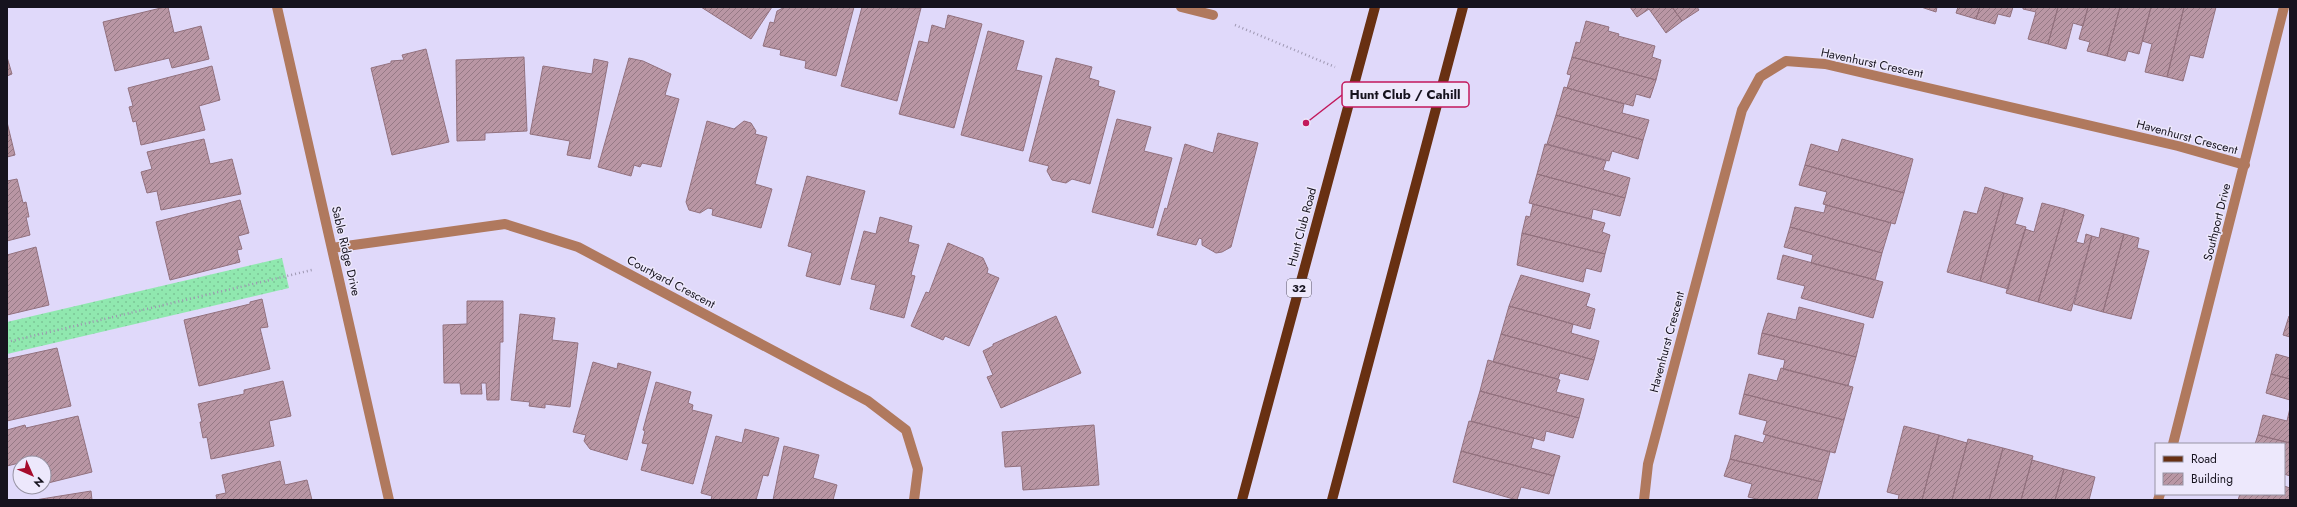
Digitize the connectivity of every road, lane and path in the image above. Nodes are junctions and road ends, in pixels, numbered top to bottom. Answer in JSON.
{"nodes":[{"id":1,"x":277,"y":7,"type":"edge"},
{"id":2,"x":1182,"y":7,"type":"edge"},
{"id":3,"x":1375,"y":7,"type":"edge"},
{"id":4,"x":1463,"y":7,"type":"edge"},
{"id":5,"x":2284,"y":7,"type":"edge"},
{"id":6,"x":1213,"y":15,"type":"joint"},
{"id":7,"x":1356,"y":76,"type":"junction"},
{"id":8,"x":2245,"y":165,"type":"junction"},
{"id":9,"x":332,"y":248,"type":"junction"},
{"id":10,"x":335,"y":264,"type":"junction"},
{"id":11,"x":7,"y":342,"type":"edge"},
{"id":12,"x":2173,"y":443,"type":"edge"},
{"id":13,"x":389,"y":500,"type":"edge"},
{"id":14,"x":914,"y":500,"type":"edge"},
{"id":15,"x":1242,"y":500,"type":"edge"},
{"id":16,"x":1332,"y":500,"type":"edge"},
{"id":17,"x":1644,"y":500,"type":"edge"}],
"edges":[{"from":1,"to":9,"type":"street","name":"Sable Ridge Drive"},
{"from":2,"to":6,"type":"street"},
{"from":3,"to":7,"type":"main road","name":"Hunt Club Road","number":"32"},
{"from":4,"to":16,"type":"main road"},
{"from":5,"to":8,"type":"street","name":"Southport Drive"},
{"from":6,"to":7,"type":"path"},
{"from":7,"to":15,"type":"main road","name":"Hunt Club Road","number":"32"},
{"from":8,"to":12,"type":"street","name":"Southport Drive"},
{"from":8,"to":17,"type":"street","name":"Havenhurst Crescent"},
{"from":9,"to":10,"type":"street","name":"Sable Ridge Drive"},
{"from":9,"to":14,"type":"street","name":"Courtyard Crescent"},
{"from":10,"to":11,"type":"path"},
{"from":10,"to":13,"type":"street","name":"Sable Ridge Drive"}]}
